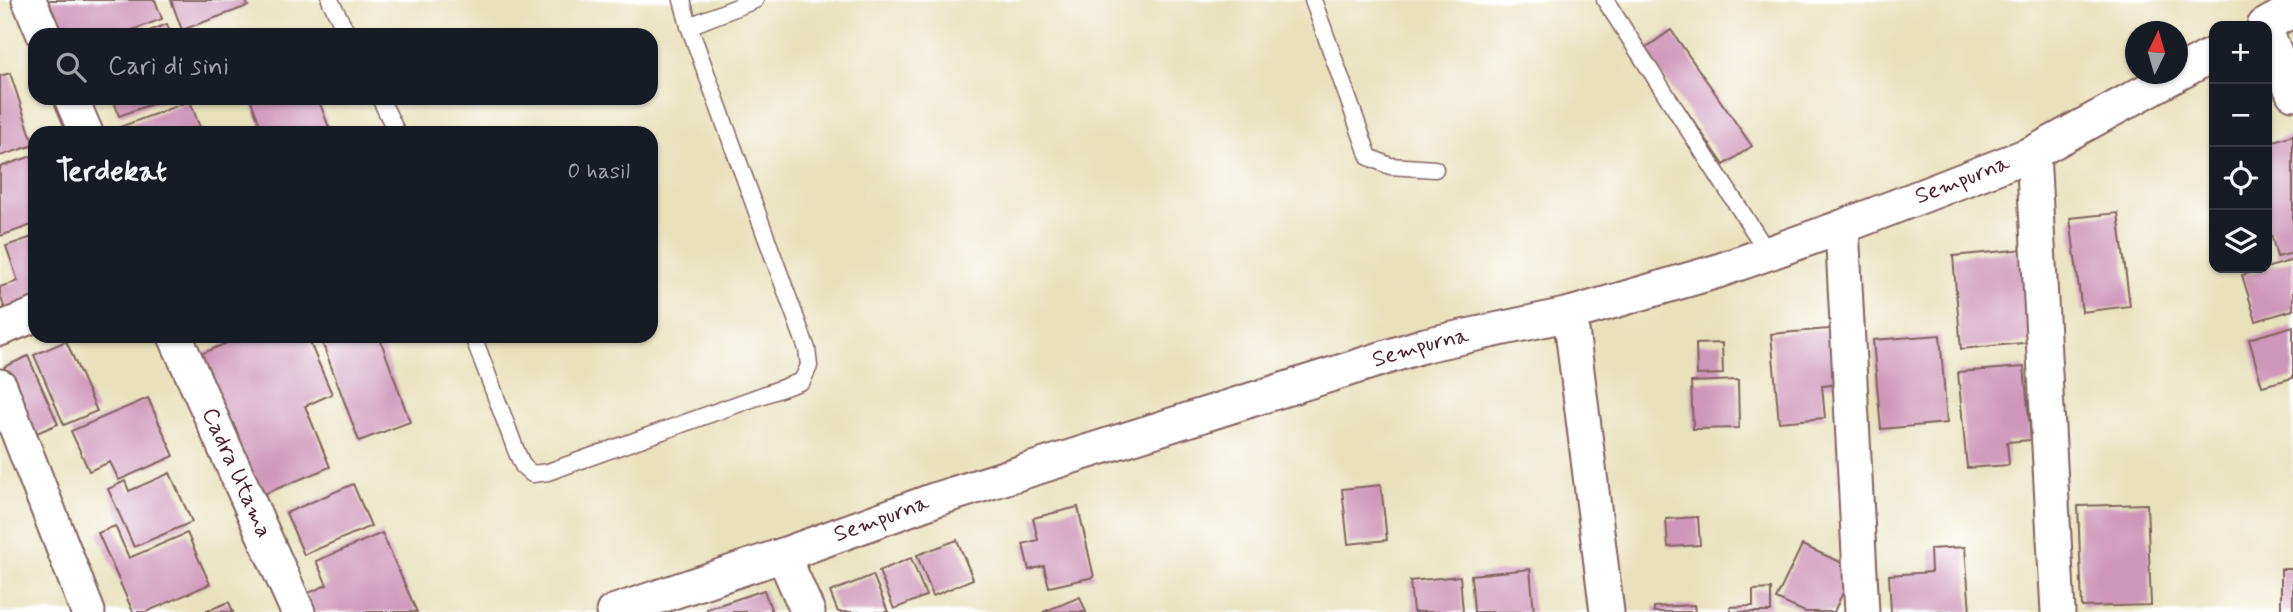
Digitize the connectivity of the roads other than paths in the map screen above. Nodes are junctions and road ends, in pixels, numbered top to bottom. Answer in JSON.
{"nodes":[{"id":1,"x":29,"y":0,"type":"edge"},
{"id":2,"x":330,"y":0,"type":"edge"},
{"id":3,"x":682,"y":0,"type":"edge"},
{"id":4,"x":755,"y":0,"type":"edge"},
{"id":5,"x":1313,"y":0,"type":"edge"},
{"id":6,"x":1605,"y":0,"type":"edge"},
{"id":7,"x":2293,"y":10,"type":"edge"},
{"id":8,"x":2272,"y":22,"type":"edge"},
{"id":9,"x":689,"y":26,"type":"junction"},
{"id":10,"x":41,"y":28,"type":"edge"},
{"id":11,"x":344,"y":28,"type":"edge"},
{"id":12,"x":2272,"y":45,"type":"edge"},
{"id":13,"x":2209,"y":57,"type":"edge"},
{"id":14,"x":2293,"y":93,"type":"edge"},
{"id":15,"x":74,"y":105,"type":"edge"},
{"id":16,"x":383,"y":105,"type":"edge"},
{"id":17,"x":83,"y":126,"type":"edge"},
{"id":18,"x":394,"y":126,"type":"edge"},
{"id":19,"x":2033,"y":153,"type":"junction"},
{"id":20,"x":1435,"y":169,"type":"dead end"},
{"id":21,"x":1842,"y":227,"type":"junction"},
{"id":22,"x":1768,"y":253,"type":"junction"},
{"id":23,"x":1570,"y":314,"type":"junction"},
{"id":24,"x":28,"y":319,"type":"edge"},
{"id":25,"x":0,"y":329,"type":"edge"},
{"id":26,"x":178,"y":343,"type":"edge"},
{"id":27,"x":476,"y":343,"type":"edge"},
{"id":28,"x":0,"y":386,"type":"edge"},
{"id":29,"x":783,"y":555,"type":"junction"},
{"id":30,"x":2053,"y":611,"type":"edge"},
{"id":31,"x":88,"y":612,"type":"edge"},
{"id":32,"x":298,"y":612,"type":"edge"},
{"id":33,"x":613,"y":612,"type":"edge"},
{"id":34,"x":808,"y":612,"type":"edge"},
{"id":35,"x":1607,"y":612,"type":"edge"},
{"id":36,"x":1862,"y":612,"type":"edge"}],
"edges":[{"from":1,"to":10,"type":"street"},
{"from":2,"to":11,"type":"lane"},
{"from":3,"to":9,"type":"lane"},
{"from":4,"to":9,"type":"lane"},
{"from":5,"to":20,"type":"lane"},
{"from":6,"to":22,"type":"lane"},
{"from":7,"to":8,"type":"street"},
{"from":9,"to":27,"type":"lane"},
{"from":12,"to":14,"type":"street"},
{"from":13,"to":19,"type":"street","name":"Sempurna"},
{"from":15,"to":17,"type":"street"},
{"from":16,"to":18,"type":"lane"},
{"from":19,"to":21,"type":"street","name":"Sempurna"},
{"from":19,"to":30,"type":"street"},
{"from":21,"to":22,"type":"street","name":"Sempurna"},
{"from":21,"to":36,"type":"street"},
{"from":22,"to":23,"type":"street","name":"Sempurna"},
{"from":23,"to":29,"type":"street","name":"Sempurna"},
{"from":23,"to":35,"type":"street"},
{"from":24,"to":25,"type":"street"},
{"from":26,"to":32,"type":"street","name":"Cadra Utama"},
{"from":28,"to":31,"type":"street"},
{"from":29,"to":33,"type":"street","name":"Sempurna"},
{"from":29,"to":34,"type":"street"}]}
